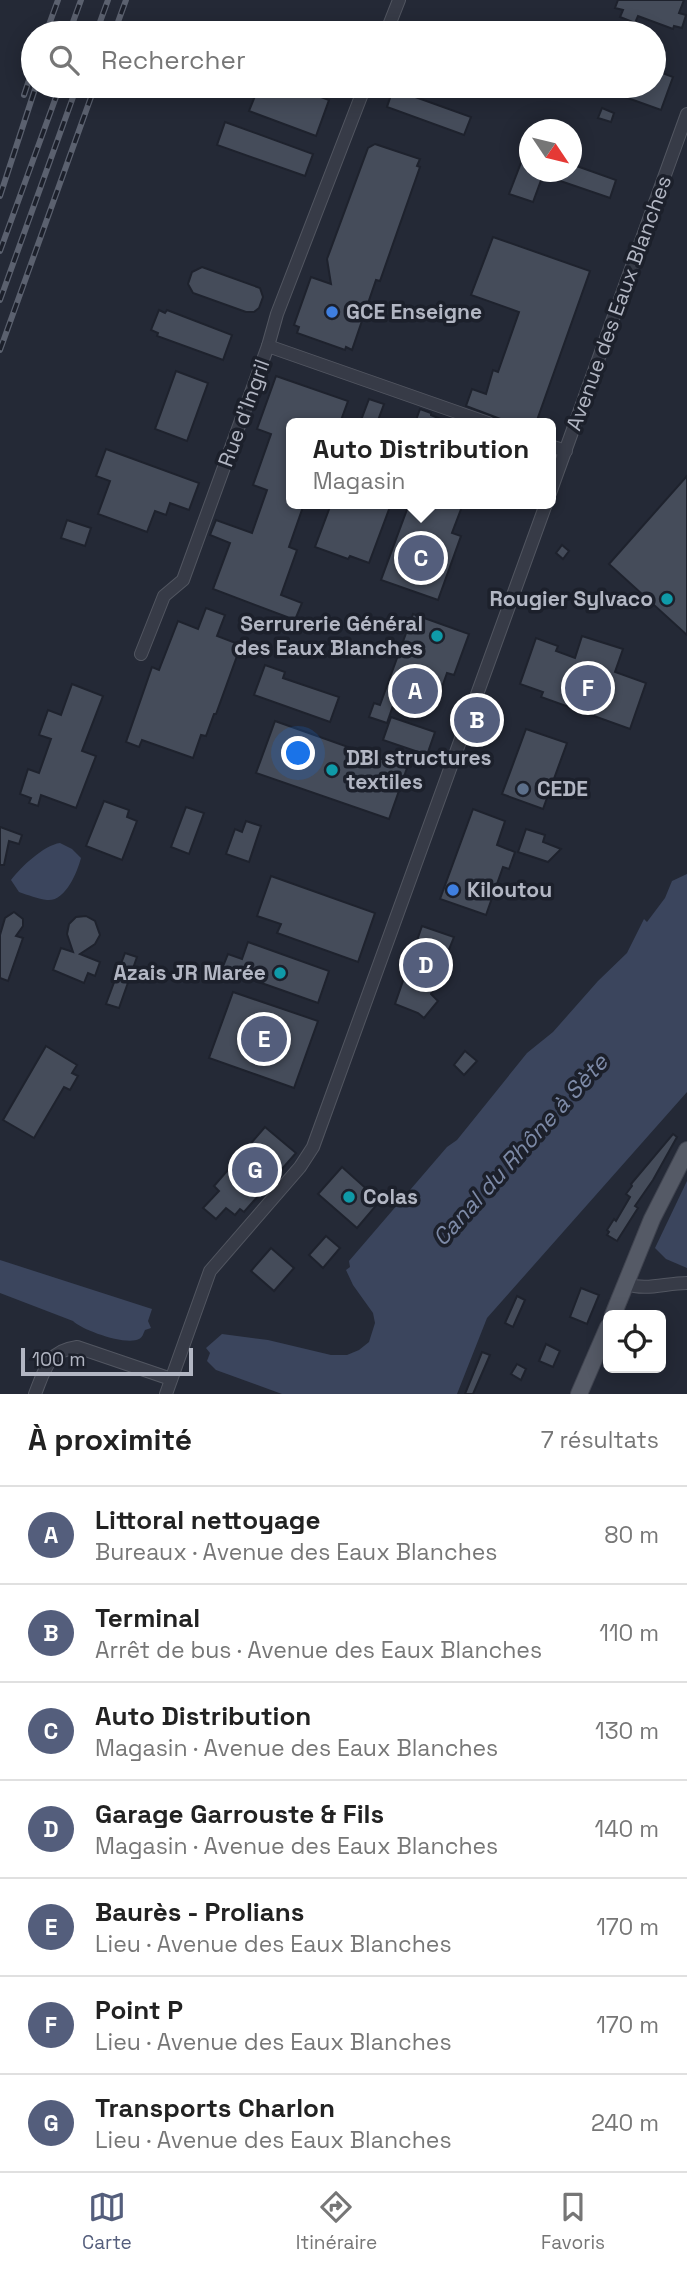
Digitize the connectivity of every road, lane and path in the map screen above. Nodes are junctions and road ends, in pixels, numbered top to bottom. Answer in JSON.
{"nodes":[{"id":1,"x":399,"y":0,"type":"edge"},
{"id":2,"x":391,"y":21,"type":"edge"},
{"id":3,"x":360,"y":98,"type":"edge"},
{"id":4,"x":687,"y":114,"type":"edge"},
{"id":5,"x":268,"y":345,"type":"junction"},
{"id":6,"x":474,"y":418,"type":"edge"},
{"id":7,"x":556,"y":448,"type":"edge"},
{"id":8,"x":566,"y":451,"type":"junction"},
{"id":9,"x":556,"y":479,"type":"edge"},
{"id":10,"x":545,"y":509,"type":"edge"},
{"id":11,"x":141,"y":654,"type":"dead end"},
{"id":12,"x":687,"y":1150,"type":"edge"},
{"id":13,"x":687,"y":1283,"type":"edge"},
{"id":14,"x":627,"y":1284,"type":"junction"},
{"id":15,"x":615,"y":1310,"type":"edge"},
{"id":16,"x":603,"y":1339,"type":"edge"},
{"id":17,"x":171,"y":1379,"type":"junction"},
{"id":18,"x":35,"y":1394,"type":"edge"},
{"id":19,"x":166,"y":1394,"type":"edge"},
{"id":20,"x":579,"y":1394,"type":"edge"}],
"edges":[{"from":1,"to":2,"type":"street"},
{"from":3,"to":5,"type":"street"},
{"from":4,"to":8,"type":"street","name":"Avenue des Eaux Blanches"},
{"from":5,"to":6,"type":"street","name":"Rue d'Ingril"},
{"from":5,"to":11,"type":"street","name":"Rue d'Ingril"},
{"from":7,"to":8,"type":"street"},
{"from":8,"to":9,"type":"street","name":"Avenue des Eaux Blanches"},
{"from":10,"to":17,"type":"street"},
{"from":12,"to":14,"type":"main road"},
{"from":13,"to":14,"type":"street"},
{"from":14,"to":15,"type":"main road"},
{"from":16,"to":20,"type":"main road"},
{"from":17,"to":18,"type":"street"},
{"from":17,"to":19,"type":"street"}]}
